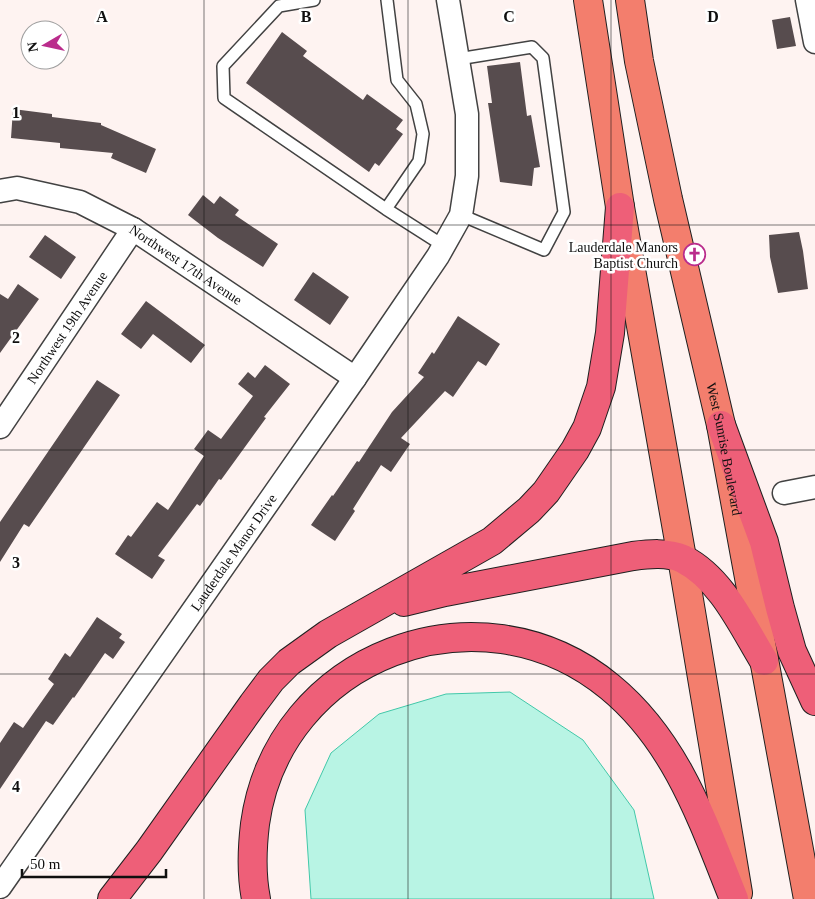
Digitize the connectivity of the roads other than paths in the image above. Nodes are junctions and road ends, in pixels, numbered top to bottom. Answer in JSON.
{"nodes":[{"id":1,"x":314,"y":0,"type":"edge"},
{"id":2,"x":387,"y":0,"type":"edge"},
{"id":3,"x":448,"y":0,"type":"edge"},
{"id":4,"x":588,"y":0,"type":"edge"},
{"id":5,"x":630,"y":0,"type":"edge"},
{"id":6,"x":807,"y":0,"type":"edge"},
{"id":7,"x":815,"y":42,"type":"edge"},
{"id":8,"x":458,"y":59,"type":"junction"},
{"id":9,"x":0,"y":191,"type":"edge"},
{"id":10,"x":620,"y":207,"type":"junction"},
{"id":11,"x":386,"y":209,"type":"junction"},
{"id":12,"x":461,"y":215,"type":"junction"},
{"id":13,"x":134,"y":229,"type":"junction"},
{"id":14,"x":444,"y":246,"type":"junction"},
{"id":15,"x":355,"y":378,"type":"junction"},
{"id":16,"x":721,"y":425,"type":"junction"},
{"id":17,"x":0,"y":427,"type":"edge"},
{"id":18,"x":815,"y":488,"type":"edge"},
{"id":19,"x":784,"y":493,"type":"dead end"},
{"id":20,"x":682,"y":558,"type":"junction"},
{"id":21,"x":371,"y":610,"type":"junction"},
{"id":22,"x":764,"y":661,"type":"junction"},
{"id":23,"x":815,"y":701,"type":"edge"},
{"id":24,"x":0,"y":888,"type":"edge"},
{"id":25,"x":112,"y":899,"type":"edge"},
{"id":26,"x":256,"y":899,"type":"edge"},
{"id":27,"x":734,"y":899,"type":"edge"},
{"id":28,"x":739,"y":899,"type":"edge"},
{"id":29,"x":808,"y":899,"type":"edge"}],
"edges":[{"from":1,"to":11,"type":"lane"},
{"from":2,"to":11,"type":"lane"},
{"from":3,"to":8,"type":"street","name":"Lauderdale Manor Drive"},
{"from":4,"to":10,"type":"main road"},
{"from":5,"to":16,"type":"main road","name":"West Sunrise Boulevard"},
{"from":6,"to":7,"type":"street"},
{"from":8,"to":12,"type":"street","name":"Lauderdale Manor Drive"},
{"from":8,"to":12,"type":"lane"},
{"from":9,"to":13,"type":"street","name":"Northwest 17th Avenue"},
{"from":10,"to":20,"type":"main road"},
{"from":10,"to":21,"type":"highway"},
{"from":11,"to":14,"type":"lane"},
{"from":12,"to":14,"type":"street","name":"Lauderdale Manor Drive"},
{"from":13,"to":15,"type":"street","name":"Northwest 17th Avenue"},
{"from":13,"to":17,"type":"street","name":"Northwest 19th Avenue"},
{"from":14,"to":15,"type":"street","name":"Lauderdale Manor Drive"},
{"from":15,"to":24,"type":"street","name":"Lauderdale Manor Drive"},
{"from":16,"to":22,"type":"main road","name":"West Sunrise Boulevard"},
{"from":16,"to":23,"type":"highway"},
{"from":18,"to":19,"type":"street"},
{"from":20,"to":21,"type":"highway"},
{"from":20,"to":22,"type":"highway"},
{"from":20,"to":28,"type":"main road"},
{"from":21,"to":25,"type":"highway"},
{"from":22,"to":29,"type":"main road","name":"West Sunrise Boulevard"},
{"from":26,"to":27,"type":"highway"}]}
